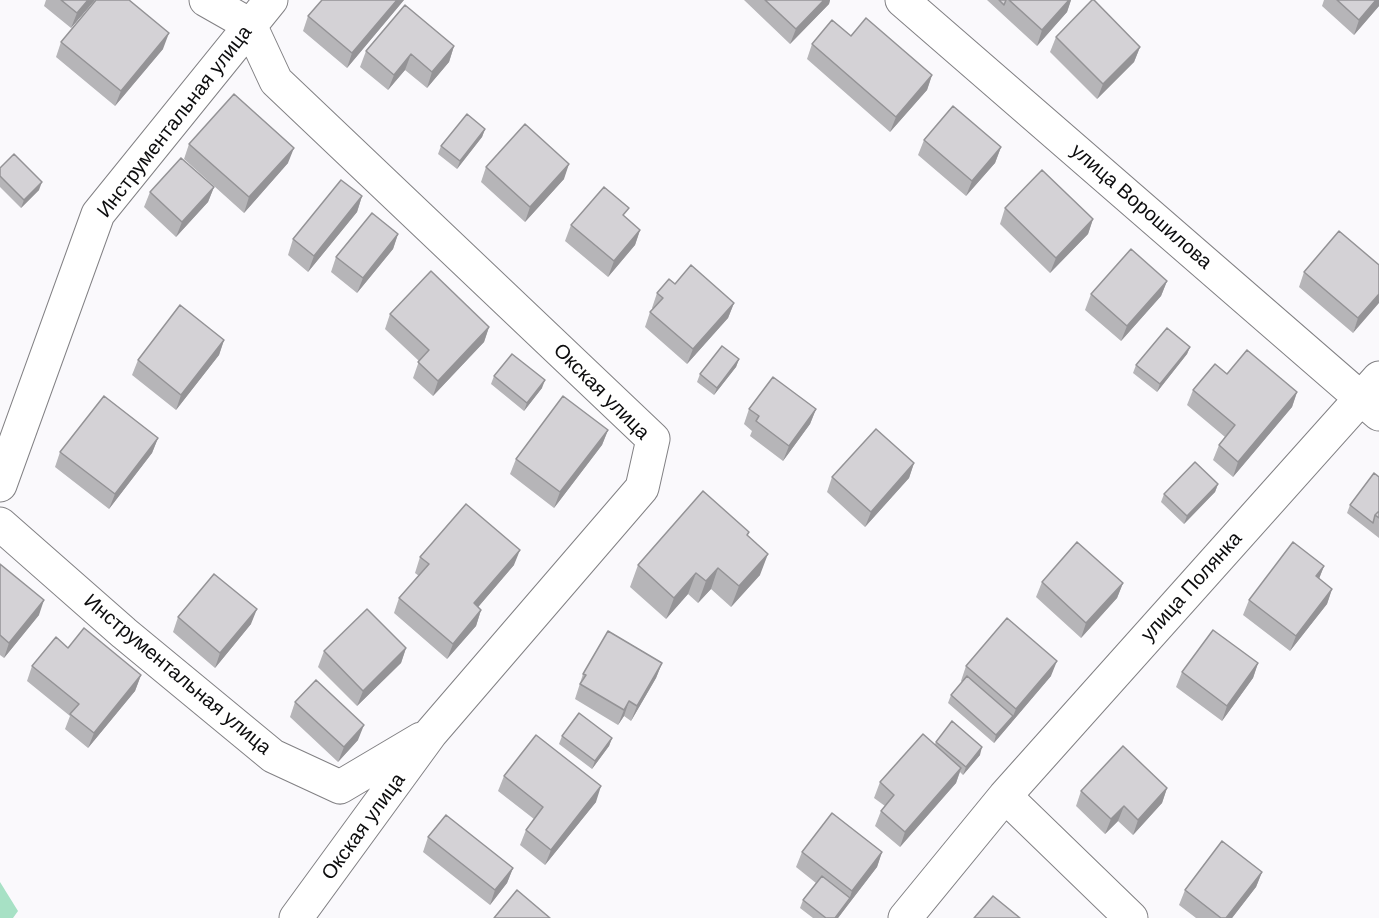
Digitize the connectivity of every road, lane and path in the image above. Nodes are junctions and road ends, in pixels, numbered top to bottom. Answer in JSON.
{"nodes":[{"id":1,"x":206,"y":0,"type":"edge"},
{"id":2,"x":271,"y":0,"type":"edge"},
{"id":3,"x":902,"y":0,"type":"edge"},
{"id":4,"x":250,"y":25,"type":"junction"},
{"id":5,"x":1373,"y":396,"type":"edge"},
{"id":6,"x":0,"y":485,"type":"edge"},
{"id":7,"x":0,"y":524,"type":"edge"},
{"id":8,"x":431,"y":733,"type":"junction"},
{"id":9,"x":1005,"y":796,"type":"junction"},
{"id":10,"x":296,"y":918,"type":"edge"},
{"id":11,"x":905,"y":918,"type":"edge"},
{"id":12,"x":1131,"y":918,"type":"edge"}],
"edges":[{"from":1,"to":4,"type":"street"},
{"from":2,"to":4,"type":"street","name":"Инструментальная улица"},
{"from":3,"to":5,"type":"street","name":"улица Ворошилова"},
{"from":4,"to":6,"type":"street","name":"Инструментальная улица"},
{"from":4,"to":8,"type":"street","name":"Окская улица"},
{"from":5,"to":9,"type":"street","name":"улица Полянка"},
{"from":7,"to":8,"type":"street","name":"Инструментальная улица"},
{"from":8,"to":10,"type":"street","name":"Окская улица"},
{"from":9,"to":11,"type":"street","name":"улица Полянка"},
{"from":9,"to":12,"type":"street"}]}
